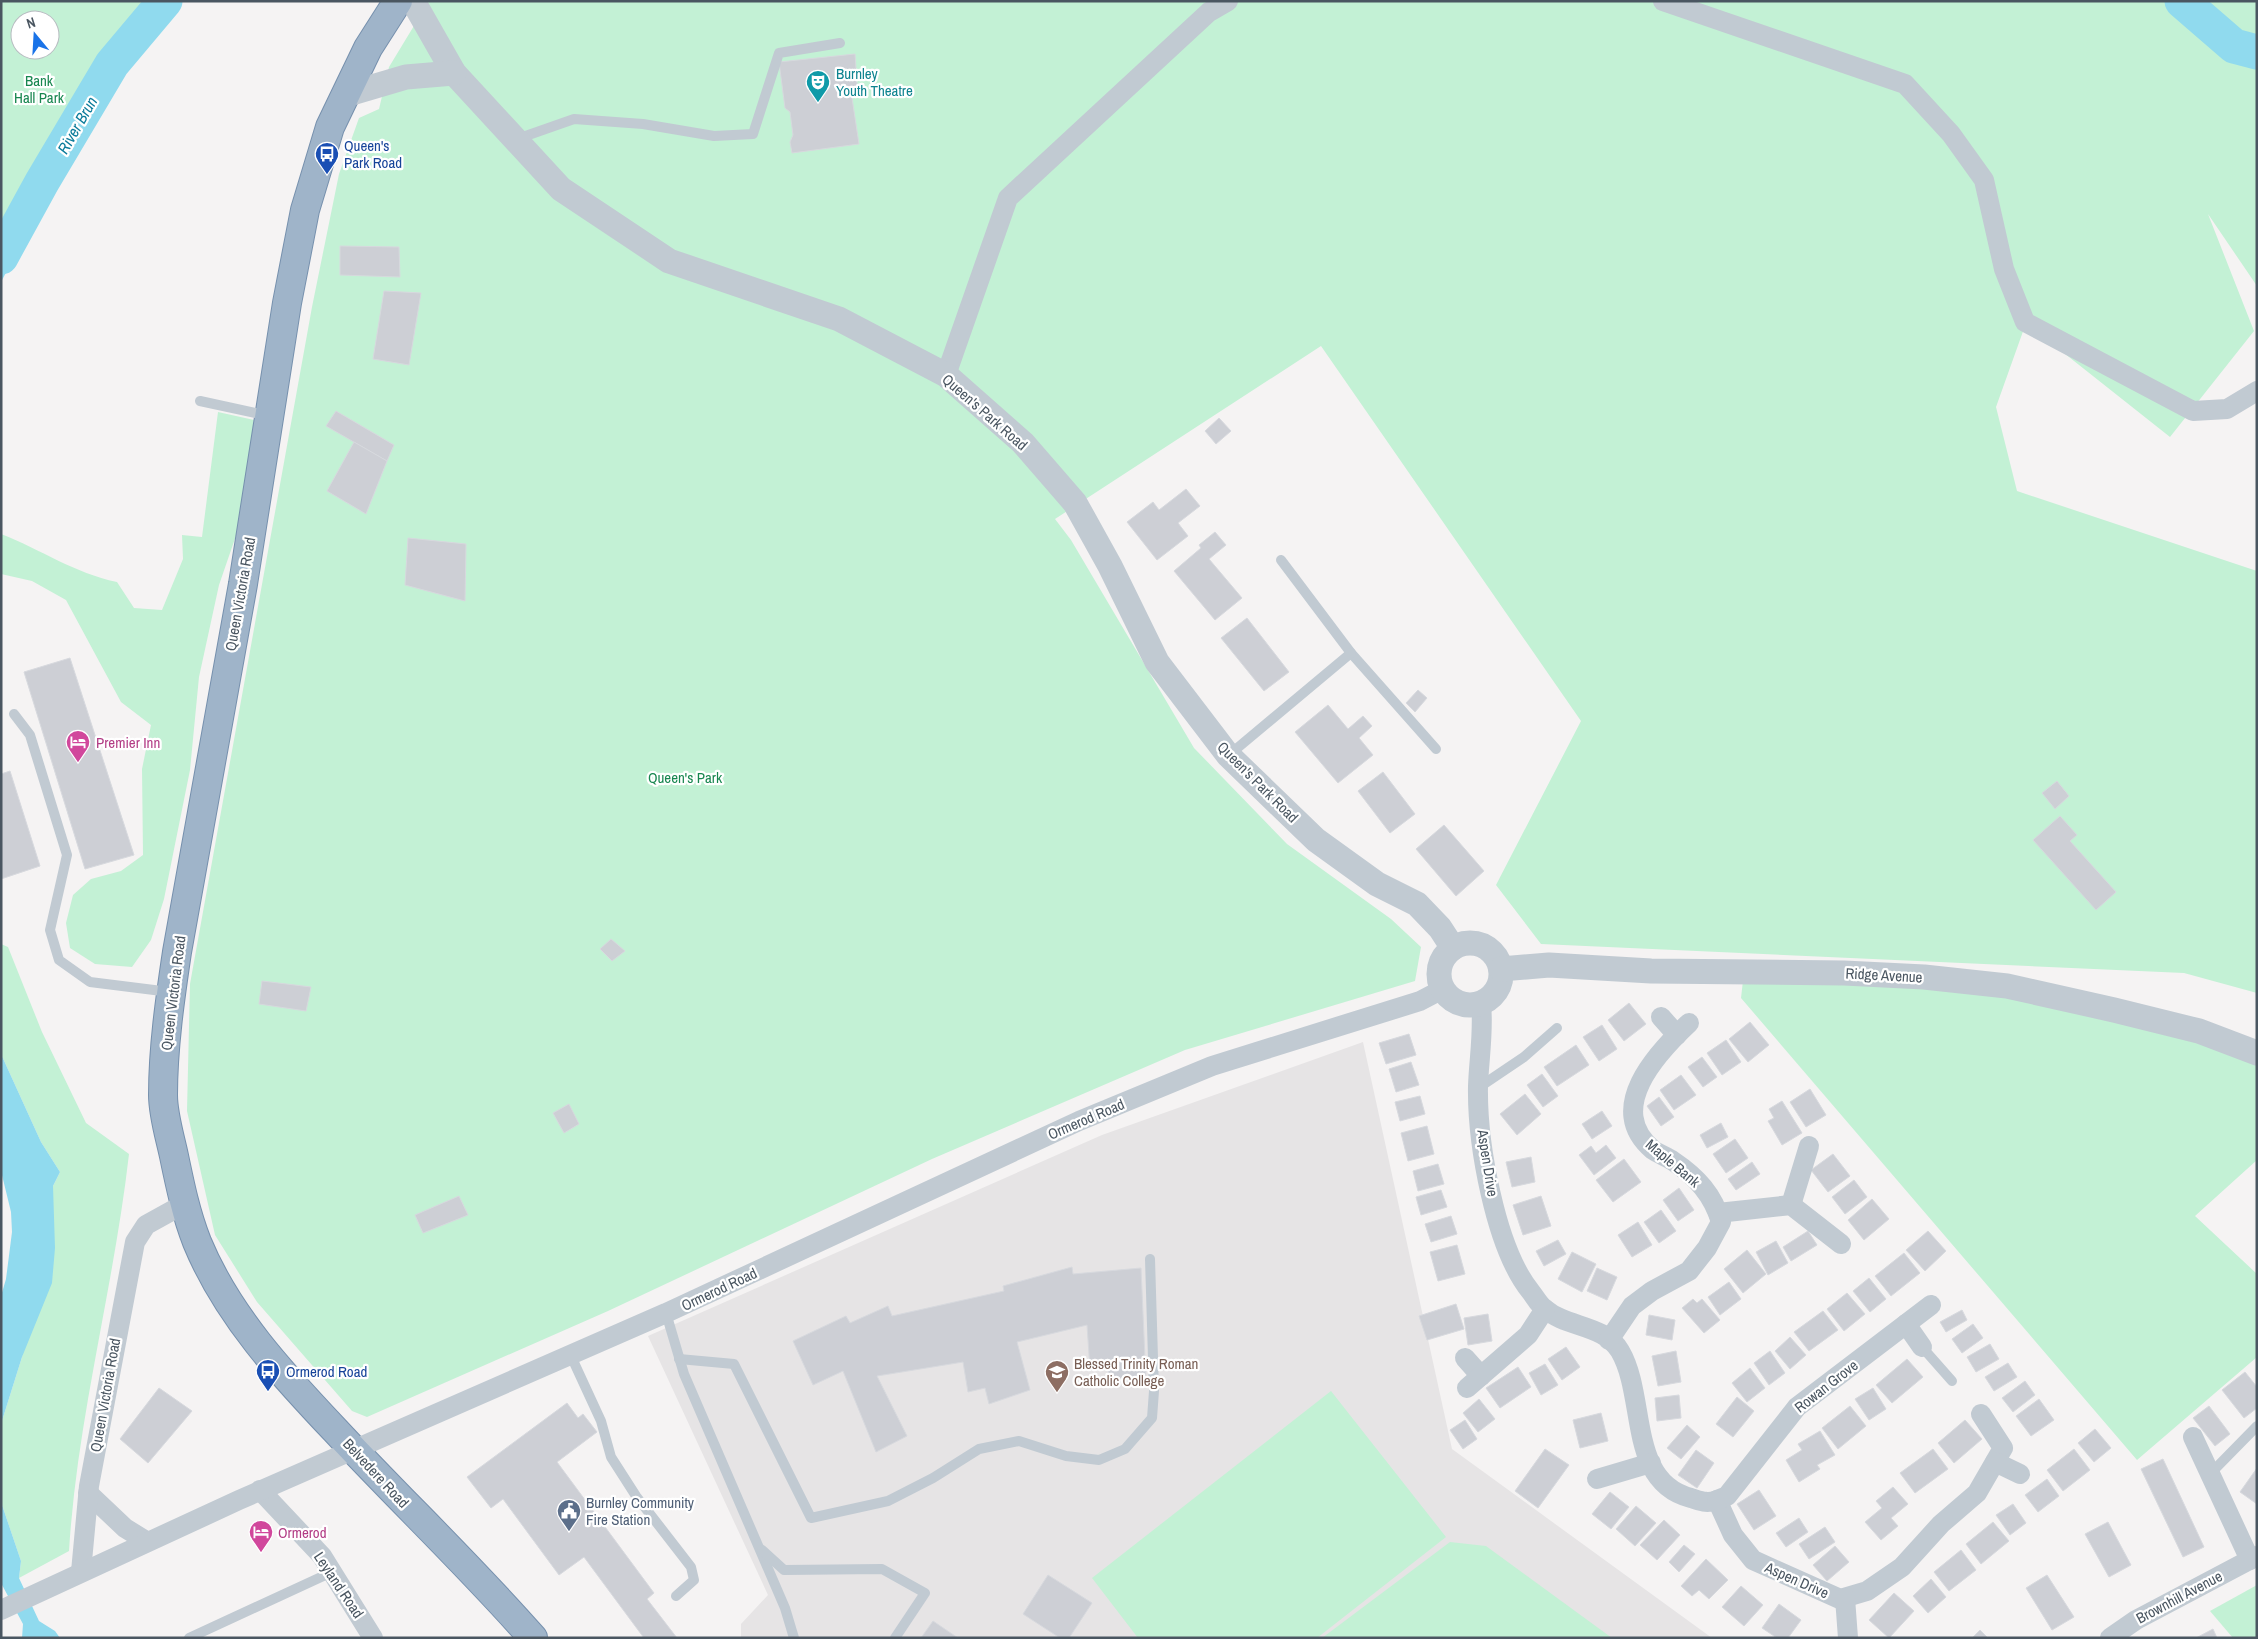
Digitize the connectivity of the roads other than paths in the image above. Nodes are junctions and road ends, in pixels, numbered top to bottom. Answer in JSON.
{"nodes":[{"id":1,"x":398,"y":1,"type":"edge"},
{"id":2,"x":412,"y":1,"type":"edge"},
{"id":3,"x":1228,"y":1,"type":"edge"},
{"id":4,"x":1663,"y":1,"type":"edge"},
{"id":5,"x":840,"y":43,"type":"dead end"},
{"id":6,"x":454,"y":73,"type":"junction"},
{"id":7,"x":346,"y":95,"type":"junction"},
{"id":8,"x":514,"y":141,"type":"junction"},
{"id":9,"x":946,"y":375,"type":"junction"},
{"id":10,"x":2257,"y":391,"type":"edge"},
{"id":11,"x":200,"y":401,"type":"dead end"},
{"id":12,"x":270,"y":416,"type":"junction"},
{"id":13,"x":1281,"y":560,"type":"dead end"},
{"id":14,"x":1351,"y":653,"type":"junction"},
{"id":15,"x":14,"y":714,"type":"dead end"},
{"id":16,"x":1436,"y":749,"type":"dead end"},
{"id":17,"x":1228,"y":755,"type":"junction"},
{"id":18,"x":1453,"y":948,"type":"junction"},
{"id":19,"x":1501,"y":969,"type":"junction"},
{"id":20,"x":1443,"y":989,"type":"junction"},
{"id":21,"x":171,"y":992,"type":"junction"},
{"id":22,"x":1481,"y":1003,"type":"junction"},
{"id":23,"x":1661,"y":1018,"type":"dead end"},
{"id":24,"x":1557,"y":1028,"type":"dead end"},
{"id":25,"x":2257,"y":1053,"type":"edge"},
{"id":26,"x":1478,"y":1088,"type":"junction"},
{"id":27,"x":1809,"y":1146,"type":"dead end"},
{"id":28,"x":184,"y":1204,"type":"junction"},
{"id":29,"x":1791,"y":1205,"type":"junction"},
{"id":30,"x":1718,"y":1214,"type":"junction"},
{"id":31,"x":1841,"y":1244,"type":"dead end"},
{"id":32,"x":1150,"y":1259,"type":"dead end"},
{"id":33,"x":228,"y":1301,"type":"joint"},
{"id":34,"x":1931,"y":1306,"type":"dead end"},
{"id":35,"x":1545,"y":1310,"type":"junction"},
{"id":36,"x":666,"y":1314,"type":"junction"},
{"id":37,"x":1906,"y":1324,"type":"junction"},
{"id":38,"x":1609,"y":1340,"type":"junction"},
{"id":39,"x":1922,"y":1347,"type":"joint"},
{"id":40,"x":571,"y":1356,"type":"junction"},
{"id":41,"x":1465,"y":1358,"type":"dead end"},
{"id":42,"x":679,"y":1359,"type":"junction"},
{"id":43,"x":1952,"y":1380,"type":"dead end"},
{"id":44,"x":1980,"y":1414,"type":"dead end"},
{"id":45,"x":2257,"y":1426,"type":"edge"},
{"id":46,"x":2193,"y":1437,"type":"dead end"},
{"id":47,"x":354,"y":1450,"type":"junction"},
{"id":48,"x":1999,"y":1455,"type":"junction"},
{"id":49,"x":1651,"y":1463,"type":"junction"},
{"id":50,"x":2020,"y":1474,"type":"dead end"},
{"id":51,"x":2210,"y":1474,"type":"junction"},
{"id":52,"x":1597,"y":1479,"type":"dead end"},
{"id":53,"x":260,"y":1490,"type":"junction"},
{"id":54,"x":88,"y":1494,"type":"junction"},
{"id":55,"x":1716,"y":1500,"type":"junction"},
{"id":56,"x":146,"y":1541,"type":"junction"},
{"id":57,"x":760,"y":1548,"type":"junction"},
{"id":58,"x":2253,"y":1558,"type":"edge"},
{"id":59,"x":81,"y":1572,"type":"junction"},
{"id":60,"x":332,"y":1572,"type":"junction"},
{"id":61,"x":676,"y":1596,"type":"dead end"},
{"id":62,"x":1845,"y":1598,"type":"junction"},
{"id":63,"x":1,"y":1610,"type":"edge"},
{"id":64,"x":368,"y":1636,"type":"edge"},
{"id":65,"x":190,"y":1638,"type":"edge"},
{"id":66,"x":533,"y":1638,"type":"edge"},
{"id":67,"x":794,"y":1638,"type":"edge"},
{"id":68,"x":895,"y":1638,"type":"edge"},
{"id":69,"x":1848,"y":1638,"type":"edge"},
{"id":70,"x":2110,"y":1638,"type":"edge"}],
"edges":[{"from":1,"to":7,"type":"highway","name":"Queen Victoria Road"},
{"from":2,"to":6,"type":"street","name":"Queen's Park Road"},
{"from":3,"to":9,"type":"street"},
{"from":4,"to":10,"type":"street"},
{"from":5,"to":8,"type":"lane"},
{"from":6,"to":7,"type":"street"},
{"from":6,"to":8,"type":"street","name":"Queen's Park Road"},
{"from":7,"to":12,"type":"highway","name":"Queen Victoria Road"},
{"from":8,"to":9,"type":"street","name":"Queen's Park Road"},
{"from":9,"to":17,"type":"street","name":"Queen's Park Road"},
{"from":11,"to":12,"type":"lane"},
{"from":12,"to":21,"type":"highway","name":"Queen Victoria Road"},
{"from":13,"to":14,"type":"lane"},
{"from":14,"to":16,"type":"lane"},
{"from":14,"to":17,"type":"lane"},
{"from":15,"to":21,"type":"lane"},
{"from":17,"to":18,"type":"street","name":"Queen's Park Road"},
{"from":18,"to":19,"type":"street"},
{"from":18,"to":20,"type":"street"},
{"from":19,"to":22,"type":"street"},
{"from":19,"to":25,"type":"street","name":"Ridge Avenue"},
{"from":20,"to":22,"type":"street"},
{"from":20,"to":36,"type":"street","name":"Ormerod Road"},
{"from":21,"to":28,"type":"highway","name":"Queen Victoria Road"},
{"from":22,"to":26,"type":"street","name":"Aspen Drive"},
{"from":23,"to":30,"type":"street","name":"Maple Bank"},
{"from":24,"to":26,"type":"lane"},
{"from":26,"to":35,"type":"street","name":"Aspen Drive"},
{"from":27,"to":29,"type":"street"},
{"from":28,"to":33,"type":"highway","name":"Queen Victoria Road"},
{"from":28,"to":54,"type":"street","name":"Queen Victoria Road"},
{"from":29,"to":30,"type":"street"},
{"from":29,"to":31,"type":"street"},
{"from":30,"to":38,"type":"street"},
{"from":32,"to":42,"type":"lane"},
{"from":33,"to":47,"type":"highway","name":"Belvedere Road"},
{"from":34,"to":37,"type":"street","name":"Rowan Grove"},
{"from":35,"to":38,"type":"street","name":"Aspen Drive"},
{"from":35,"to":41,"type":"street"},
{"from":36,"to":40,"type":"street","name":"Ormerod Road"},
{"from":36,"to":42,"type":"lane"},
{"from":37,"to":39,"type":"street"},
{"from":37,"to":55,"type":"street","name":"Rowan Grove"},
{"from":38,"to":49,"type":"street","name":"Aspen Drive"},
{"from":39,"to":43,"type":"lane"},
{"from":40,"to":47,"type":"street","name":"Ormerod Road"},
{"from":40,"to":61,"type":"lane"},
{"from":42,"to":57,"type":"lane"},
{"from":44,"to":48,"type":"street"},
{"from":45,"to":51,"type":"lane"},
{"from":46,"to":51,"type":"street","name":"Brownhill Avenue"},
{"from":47,"to":53,"type":"street","name":"Ormerod Road"},
{"from":47,"to":66,"type":"highway","name":"Belvedere Road"},
{"from":48,"to":50,"type":"street"},
{"from":48,"to":62,"type":"street","name":"Aspen Drive"},
{"from":49,"to":52,"type":"street"},
{"from":49,"to":55,"type":"street","name":"Aspen Drive"},
{"from":51,"to":58,"type":"street","name":"Brownhill Avenue"},
{"from":53,"to":56,"type":"street","name":"Ormerod Road"},
{"from":53,"to":60,"type":"street","name":"Leyland Road"},
{"from":54,"to":56,"type":"street"},
{"from":54,"to":59,"type":"street","name":"Queen Victoria Road"},
{"from":55,"to":62,"type":"street","name":"Aspen Drive"},
{"from":56,"to":59,"type":"street","name":"Ormerod Road"},
{"from":57,"to":67,"type":"lane"},
{"from":57,"to":68,"type":"lane"},
{"from":58,"to":70,"type":"street","name":"Brownhill Avenue"},
{"from":59,"to":63,"type":"street","name":"Ormerod Road"},
{"from":60,"to":64,"type":"street","name":"Leyland Road"},
{"from":60,"to":65,"type":"lane"},
{"from":62,"to":69,"type":"street","name":"Aspen Drive"}]}
